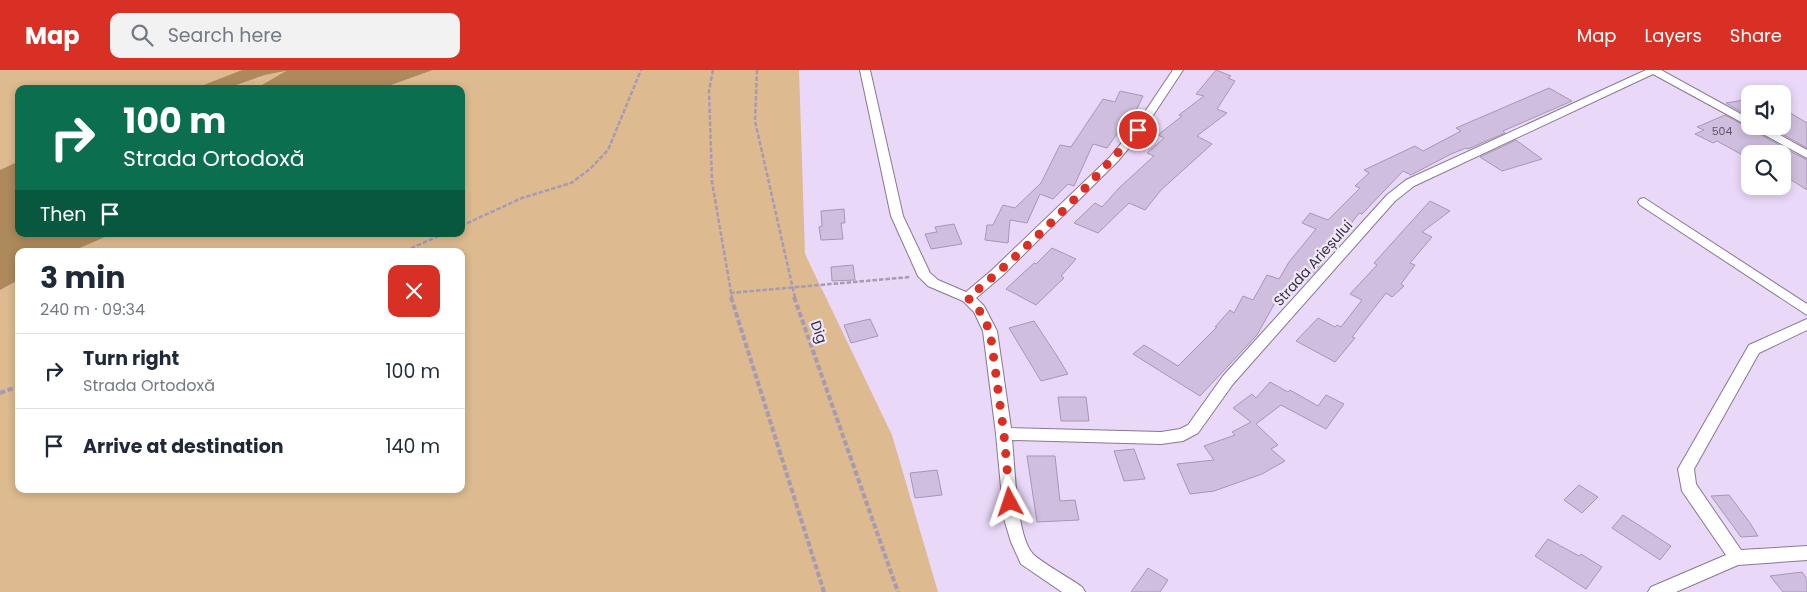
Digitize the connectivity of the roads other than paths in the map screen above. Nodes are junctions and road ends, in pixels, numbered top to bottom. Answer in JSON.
{"nodes":[{"id":1,"x":865,"y":70,"type":"edge"},
{"id":2,"x":1178,"y":70,"type":"edge"},
{"id":3,"x":1654,"y":70,"type":"edge"},
{"id":4,"x":1741,"y":118,"type":"edge"},
{"id":5,"x":1772,"y":135,"type":"edge"},
{"id":6,"x":1807,"y":155,"type":"edge"},
{"id":7,"x":1644,"y":202,"type":"dead end"},
{"id":8,"x":925,"y":276,"type":"joint"},
{"id":9,"x":968,"y":298,"type":"junction"},
{"id":10,"x":1807,"y":310,"type":"edge"},
{"id":11,"x":1807,"y":324,"type":"edge"},
{"id":12,"x":1004,"y":434,"type":"junction"},
{"id":13,"x":1807,"y":553,"type":"edge"},
{"id":14,"x":1737,"y":558,"type":"junction"},
{"id":15,"x":1076,"y":592,"type":"edge"},
{"id":16,"x":1657,"y":592,"type":"edge"}],
"edges":[{"from":1,"to":8,"type":"street"},
{"from":2,"to":9,"type":"street"},
{"from":3,"to":4,"type":"street"},
{"from":3,"to":12,"type":"street","name":"Strada Arieșului"},
{"from":5,"to":6,"type":"street"},
{"from":7,"to":10,"type":"street"},
{"from":8,"to":9,"type":"street"},
{"from":9,"to":12,"type":"street"},
{"from":11,"to":14,"type":"street"},
{"from":12,"to":15,"type":"street"},
{"from":13,"to":14,"type":"street"},
{"from":14,"to":16,"type":"street"}]}
